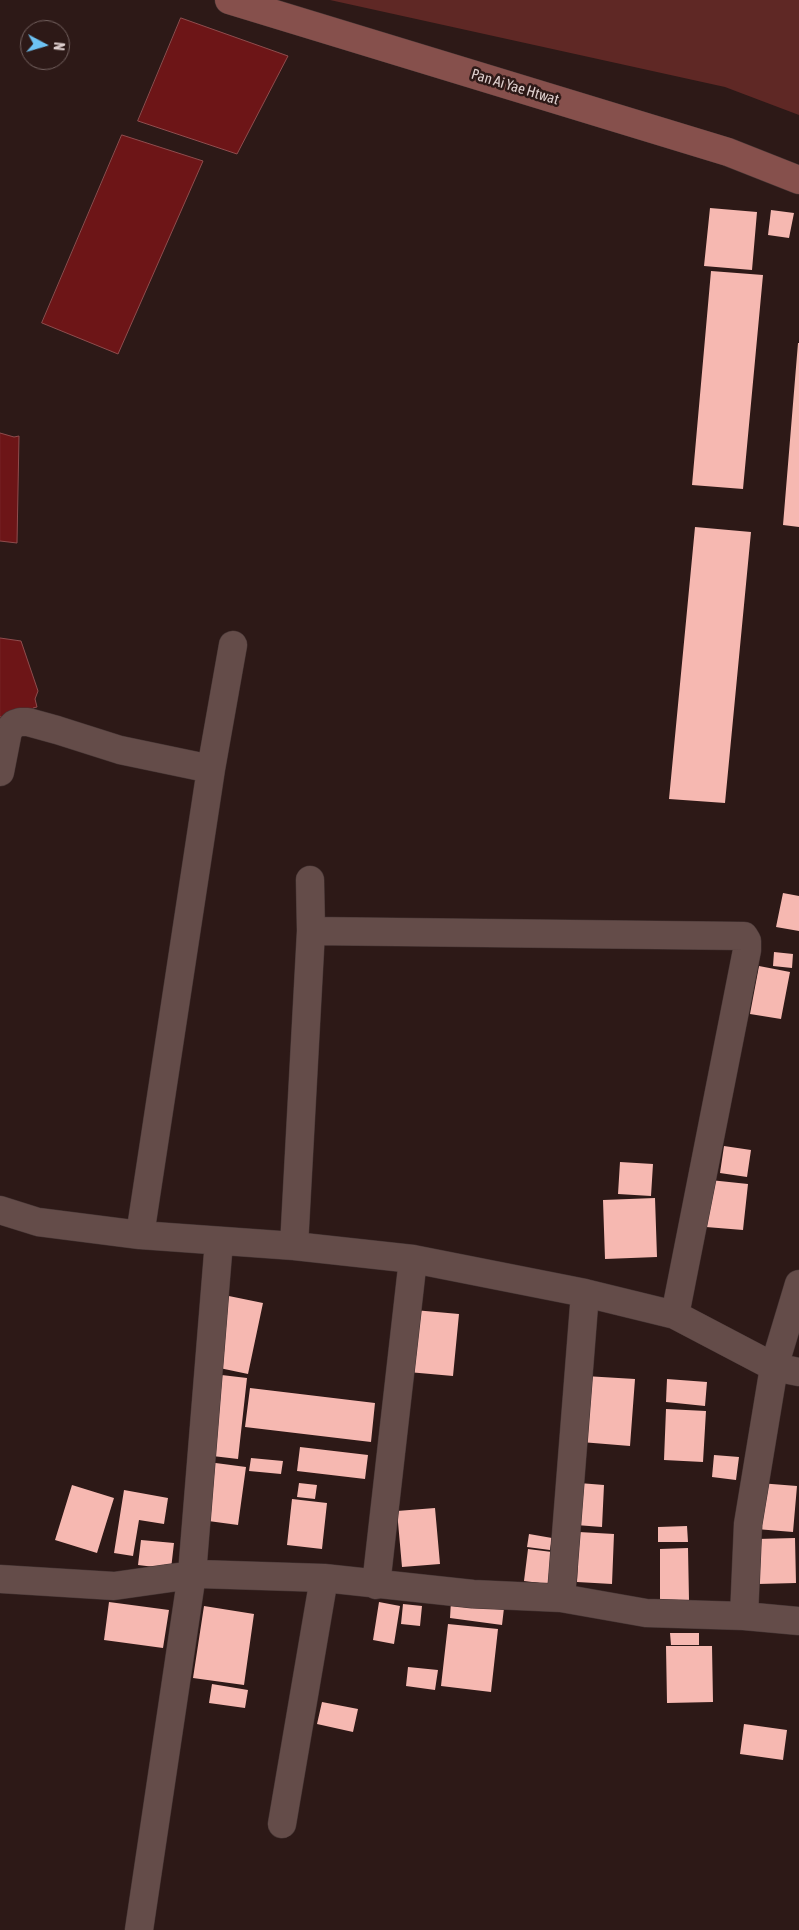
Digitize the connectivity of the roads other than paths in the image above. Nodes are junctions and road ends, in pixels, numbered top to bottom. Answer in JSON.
{"nodes":[{"id":1,"x":229,"y":0,"type":"edge"},
{"id":2,"x":799,"y":180,"type":"edge"},
{"id":3,"x":233,"y":645,"type":"dead end"},
{"id":4,"x":211,"y":769,"type":"junction"},
{"id":5,"x":0,"y":772,"type":"edge"},
{"id":6,"x":310,"y":880,"type":"dead end"},
{"id":7,"x":311,"y":931,"type":"junction"},
{"id":8,"x":0,"y":1210,"type":"edge"},
{"id":9,"x":140,"y":1235,"type":"junction"},
{"id":10,"x":219,"y":1241,"type":"junction"},
{"id":11,"x":294,"y":1246,"type":"junction"},
{"id":12,"x":412,"y":1259,"type":"junction"},
{"id":13,"x":799,"y":1284,"type":"edge"},
{"id":14,"x":585,"y":1293,"type":"junction"},
{"id":15,"x":675,"y":1315,"type":"junction"},
{"id":16,"x":787,"y":1369,"type":"edge"},
{"id":17,"x":192,"y":1574,"type":"junction"},
{"id":18,"x":324,"y":1578,"type":"junction"},
{"id":19,"x":0,"y":1580,"type":"edge"},
{"id":20,"x":376,"y":1585,"type":"junction"},
{"id":21,"x":561,"y":1598,"type":"junction"},
{"id":22,"x":744,"y":1616,"type":"junction"},
{"id":23,"x":799,"y":1621,"type":"edge"},
{"id":24,"x":282,"y":1824,"type":"dead end"},
{"id":25,"x":139,"y":1930,"type":"edge"}],
"edges":[{"from":1,"to":2,"type":"street","name":"Pan Ai Yae Htwat"},
{"from":3,"to":4,"type":"street"},
{"from":4,"to":5,"type":"street"},
{"from":4,"to":9,"type":"street"},
{"from":6,"to":7,"type":"street"},
{"from":7,"to":11,"type":"street"},
{"from":7,"to":15,"type":"street"},
{"from":8,"to":9,"type":"street"},
{"from":9,"to":10,"type":"street"},
{"from":10,"to":11,"type":"street"},
{"from":10,"to":17,"type":"street"},
{"from":11,"to":12,"type":"street"},
{"from":12,"to":14,"type":"street"},
{"from":12,"to":20,"type":"street"},
{"from":13,"to":16,"type":"street"},
{"from":14,"to":15,"type":"street"},
{"from":14,"to":21,"type":"street"},
{"from":15,"to":16,"type":"street"},
{"from":16,"to":22,"type":"street"},
{"from":17,"to":18,"type":"street"},
{"from":17,"to":19,"type":"street"},
{"from":17,"to":25,"type":"street"},
{"from":18,"to":20,"type":"street"},
{"from":18,"to":24,"type":"street"},
{"from":20,"to":21,"type":"street"},
{"from":21,"to":22,"type":"street"},
{"from":22,"to":23,"type":"street"}]}
